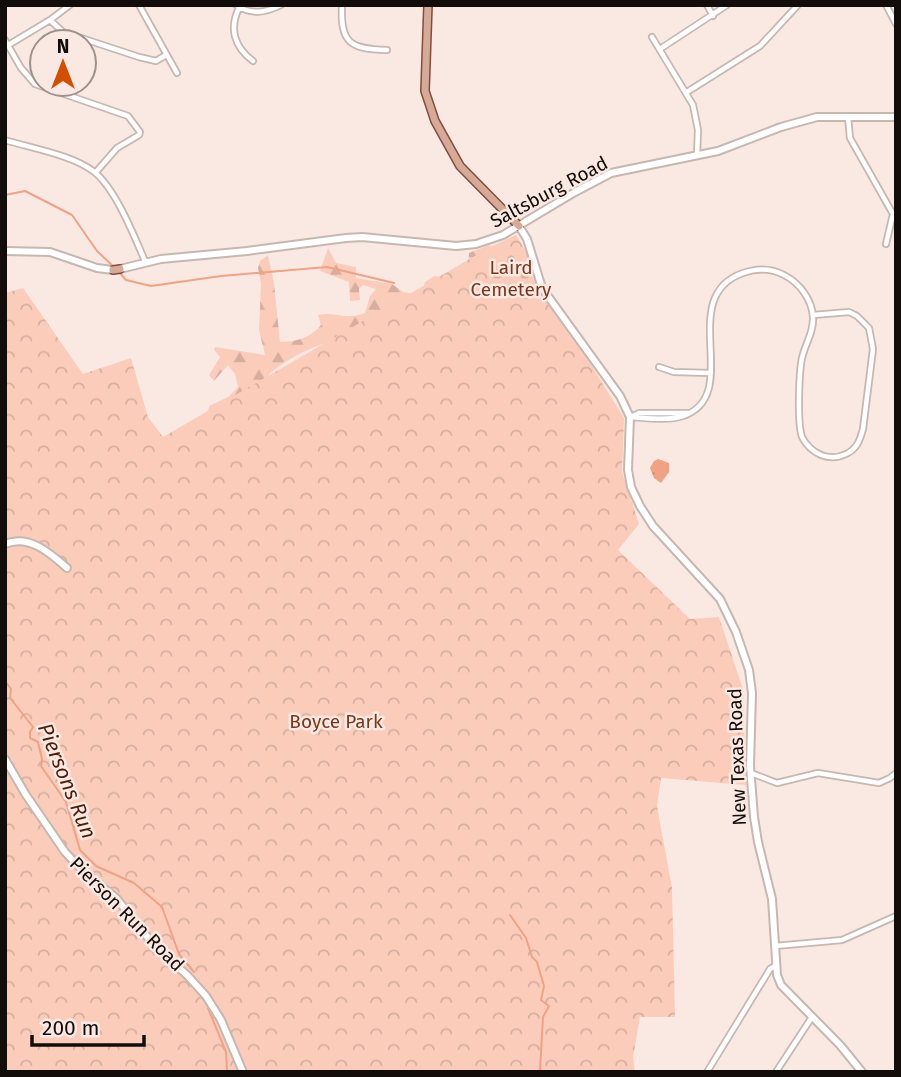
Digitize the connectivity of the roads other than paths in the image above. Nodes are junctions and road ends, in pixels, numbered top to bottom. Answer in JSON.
{"nodes":[{"id":1,"x":71,"y":5,"type":"edge"},
{"id":2,"x":139,"y":5,"type":"edge"},
{"id":3,"x":281,"y":5,"type":"edge"},
{"id":4,"x":342,"y":5,"type":"edge"},
{"id":5,"x":428,"y":5,"type":"edge"},
{"id":6,"x":707,"y":5,"type":"edge"},
{"id":7,"x":727,"y":5,"type":"edge"},
{"id":8,"x":797,"y":5,"type":"edge"},
{"id":9,"x":886,"y":5,"type":"edge"},
{"id":10,"x":238,"y":6,"type":"edge"},
{"id":11,"x":713,"y":16,"type":"junction"},
{"id":12,"x":50,"y":20,"type":"junction"},
{"id":13,"x":896,"y":23,"type":"edge"},
{"id":14,"x":652,"y":37,"type":"dead end"},
{"id":15,"x":6,"y":44,"type":"edge"},
{"id":16,"x":660,"y":49,"type":"junction"},
{"id":17,"x":387,"y":50,"type":"dead end"},
{"id":18,"x":166,"y":55,"type":"junction"},
{"id":19,"x":253,"y":61,"type":"dead end"},
{"id":20,"x":177,"y":73,"type":"dead end"},
{"id":21,"x":687,"y":92,"type":"junction"},
{"id":22,"x":848,"y":116,"type":"junction"},
{"id":23,"x":896,"y":117,"type":"edge"},
{"id":24,"x":5,"y":139,"type":"edge"},
{"id":25,"x":697,"y":156,"type":"junction"},
{"id":26,"x":96,"y":172,"type":"junction"},
{"id":27,"x":519,"y":226,"type":"junction"},
{"id":28,"x":886,"y":244,"type":"dead end"},
{"id":29,"x":5,"y":251,"type":"edge"},
{"id":30,"x":145,"y":261,"type":"junction"},
{"id":31,"x":813,"y":315,"type":"junction"},
{"id":32,"x":659,"y":367,"type":"dead end"},
{"id":33,"x":711,"y":373,"type":"junction"},
{"id":34,"x":630,"y":417,"type":"junction"},
{"id":35,"x":5,"y":544,"type":"edge"},
{"id":36,"x":67,"y":568,"type":"dead end"},
{"id":37,"x":5,"y":759,"type":"edge"},
{"id":38,"x":896,"y":773,"type":"edge"},
{"id":39,"x":751,"y":774,"type":"junction"},
{"id":40,"x":896,"y":916,"type":"edge"},
{"id":41,"x":775,"y":946,"type":"junction"},
{"id":42,"x":775,"y":966,"type":"junction"},
{"id":43,"x":813,"y":1016,"type":"junction"},
{"id":44,"x":243,"y":1072,"type":"edge"},
{"id":45,"x":707,"y":1072,"type":"edge"},
{"id":46,"x":776,"y":1072,"type":"edge"},
{"id":47,"x":862,"y":1072,"type":"edge"}],
"edges":[{"from":1,"to":12,"type":"street"},
{"from":2,"to":18,"type":"street"},
{"from":3,"to":10,"type":"street"},
{"from":4,"to":17,"type":"street"},
{"from":5,"to":27,"type":"main road","name":"New Texas Road"},
{"from":6,"to":11,"type":"street"},
{"from":7,"to":11,"type":"street"},
{"from":8,"to":21,"type":"street"},
{"from":9,"to":13,"type":"street"},
{"from":10,"to":19,"type":"street"},
{"from":11,"to":16,"type":"street"},
{"from":12,"to":15,"type":"street"},
{"from":12,"to":18,"type":"street"},
{"from":14,"to":16,"type":"street"},
{"from":15,"to":26,"type":"street"},
{"from":16,"to":21,"type":"street"},
{"from":18,"to":20,"type":"street"},
{"from":21,"to":25,"type":"street"},
{"from":22,"to":23,"type":"main road","name":"Saltsburg Road"},
{"from":22,"to":25,"type":"main road","name":"Saltsburg Road"},
{"from":22,"to":28,"type":"street"},
{"from":24,"to":26,"type":"street"},
{"from":25,"to":27,"type":"main road","name":"Saltsburg Road"},
{"from":26,"to":30,"type":"street"},
{"from":27,"to":30,"type":"main road","name":"Saltsburg Road"},
{"from":27,"to":34,"type":"main road","name":"New Texas Road"},
{"from":29,"to":30,"type":"main road","name":"Saltsburg Road"},
{"from":31,"to":31,"type":"street"},
{"from":31,"to":33,"type":"street"},
{"from":32,"to":33,"type":"street"},
{"from":33,"to":34,"type":"street"},
{"from":34,"to":39,"type":"main road","name":"New Texas Road"},
{"from":35,"to":36,"type":"main road"},
{"from":37,"to":44,"type":"main road","name":"Pierson Run Road"},
{"from":38,"to":39,"type":"street"},
{"from":39,"to":41,"type":"main road","name":"New Texas Road"},
{"from":40,"to":41,"type":"street"},
{"from":41,"to":42,"type":"main road","name":"New Texas Road"},
{"from":42,"to":43,"type":"main road","name":"New Texas Road"},
{"from":42,"to":45,"type":"street"},
{"from":43,"to":46,"type":"street"},
{"from":43,"to":47,"type":"main road","name":"New Texas Road"}]}
